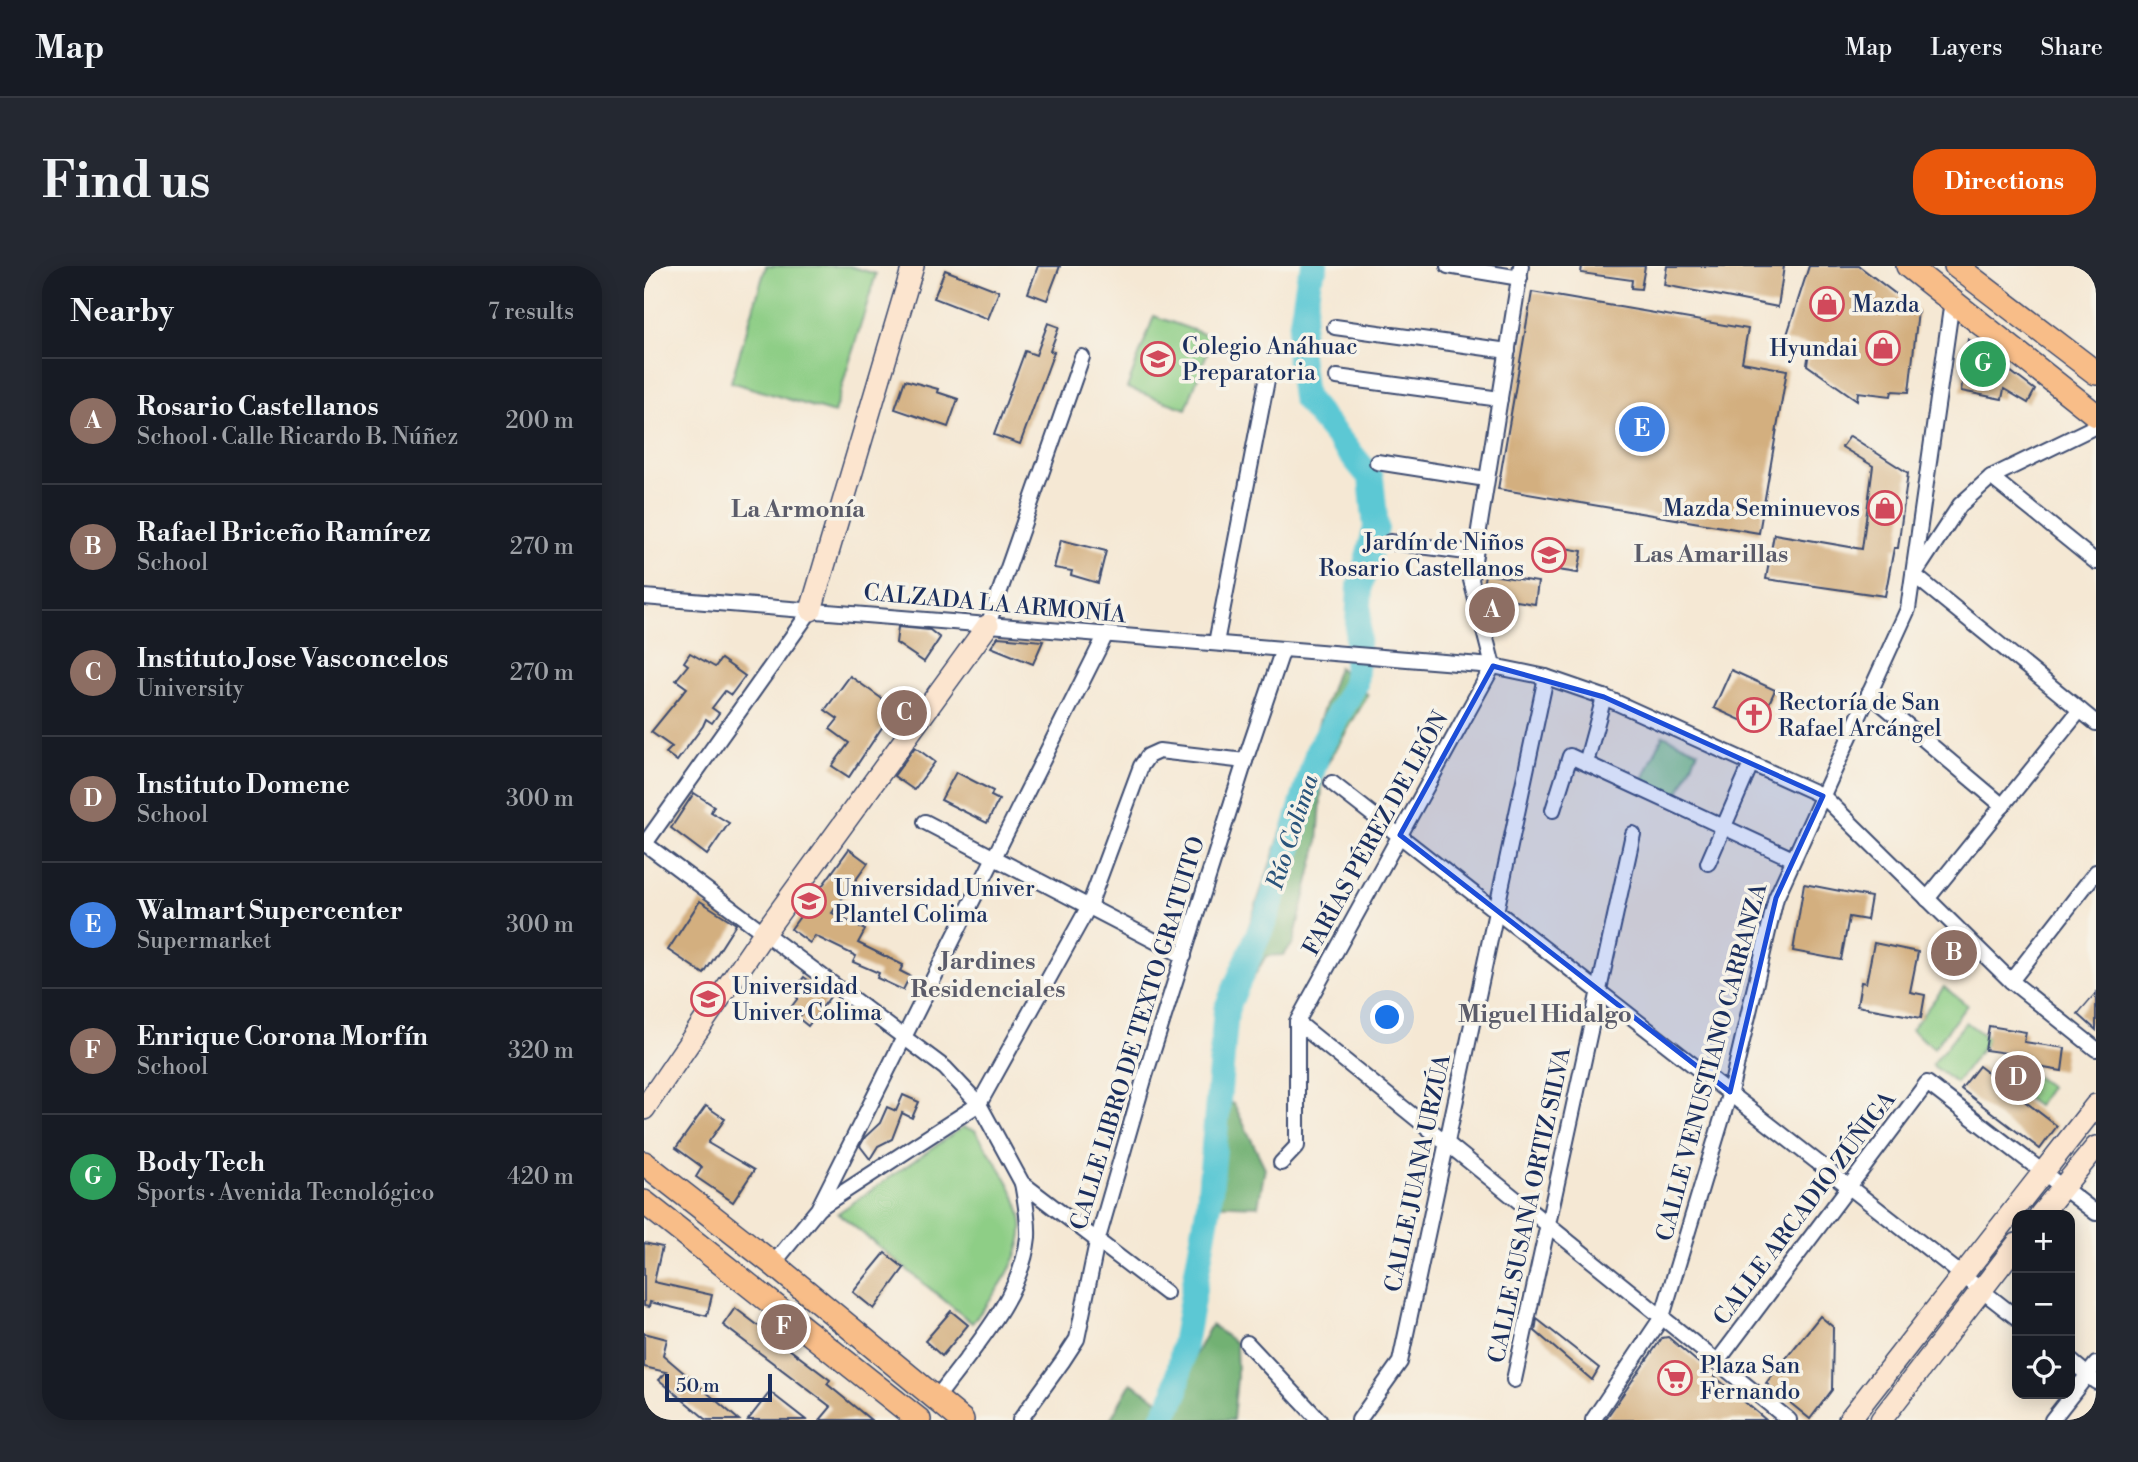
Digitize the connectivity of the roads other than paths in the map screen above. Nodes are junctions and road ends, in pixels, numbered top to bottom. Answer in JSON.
{"nodes":[{"id":1,"x":913,"y":266,"type":"edge"},
{"id":2,"x":1448,"y":266,"type":"edge"},
{"id":3,"x":1908,"y":266,"type":"edge"},
{"id":4,"x":1954,"y":266,"type":"edge"},
{"id":5,"x":1520,"y":272,"type":"edge"},
{"id":6,"x":1952,"y":301,"type":"junction"},
{"id":7,"x":1335,"y":327,"type":"dead end"},
{"id":8,"x":1508,"y":351,"type":"junction"},
{"id":9,"x":1082,"y":357,"type":"dead end"},
{"id":10,"x":2096,"y":373,"type":"edge"},
{"id":11,"x":1268,"y":375,"type":"dead end"},
{"id":12,"x":1337,"y":377,"type":"dead end"},
{"id":13,"x":1500,"y":399,"type":"junction"},
{"id":14,"x":2096,"y":415,"type":"edge"},
{"id":15,"x":2096,"y":426,"type":"edge"},
{"id":16,"x":1377,"y":462,"type":"dead end"},
{"id":17,"x":1991,"y":477,"type":"junction"},
{"id":18,"x":1486,"y":478,"type":"junction"},
{"id":19,"x":1390,"y":542,"type":"dead end"},
{"id":20,"x":1474,"y":553,"type":"junction"},
{"id":21,"x":2096,"y":562,"type":"edge"},
{"id":22,"x":1914,"y":575,"type":"junction"},
{"id":23,"x":645,"y":598,"type":"edge"},
{"id":24,"x":811,"y":610,"type":"junction"},
{"id":25,"x":988,"y":625,"type":"junction"},
{"id":26,"x":1106,"y":635,"type":"junction"},
{"id":27,"x":1216,"y":643,"type":"junction"},
{"id":28,"x":1283,"y":649,"type":"junction"},
{"id":29,"x":1493,"y":666,"type":"junction"},
{"id":30,"x":1546,"y":677,"type":"junction"},
{"id":31,"x":1870,"y":693,"type":"junction"},
{"id":32,"x":1604,"y":697,"type":"junction"},
{"id":33,"x":2080,"y":710,"type":"junction"},
{"id":34,"x":2096,"y":723,"type":"edge"},
{"id":35,"x":1245,"y":761,"type":"junction"},
{"id":36,"x":1586,"y":763,"type":"junction"},
{"id":37,"x":1751,"y":764,"type":"junction"},
{"id":38,"x":1332,"y":783,"type":"dead end"},
{"id":39,"x":1823,"y":796,"type":"junction"},
{"id":40,"x":2003,"y":806,"type":"junction"},
{"id":41,"x":1553,"y":810,"type":"dead end"},
{"id":42,"x":925,"y":822,"type":"dead end"},
{"id":43,"x":1724,"y":827,"type":"junction"},
{"id":44,"x":1633,"y":834,"type":"dead end"},
{"id":45,"x":1400,"y":835,"type":"junction"},
{"id":46,"x":644,"y":844,"type":"edge"},
{"id":47,"x":993,"y":858,"type":"junction"},
{"id":48,"x":1793,"y":859,"type":"junction"},
{"id":49,"x":1708,"y":863,"type":"dead end"},
{"id":50,"x":2095,"y":876,"type":"edge"},
{"id":51,"x":1927,"y":899,"type":"junction"},
{"id":52,"x":1088,"y":906,"type":"junction"},
{"id":53,"x":1496,"y":909,"type":"junction"},
{"id":54,"x":764,"y":933,"type":"junction"},
{"id":55,"x":1184,"y":956,"type":"junction"},
{"id":56,"x":2011,"y":981,"type":"junction"},
{"id":57,"x":1599,"y":990,"type":"junction"},
{"id":58,"x":1297,"y":1021,"type":"junction"},
{"id":59,"x":904,"y":1037,"type":"junction"},
{"id":60,"x":2096,"y":1048,"type":"edge"},
{"id":61,"x":1730,"y":1093,"type":"junction"},
{"id":62,"x":979,"y":1104,"type":"junction"},
{"id":63,"x":2096,"y":1105,"type":"edge"},
{"id":64,"x":644,"y":1109,"type":"edge"},
{"id":65,"x":1446,"y":1142,"type":"junction"},
{"id":66,"x":2096,"y":1147,"type":"edge"},
{"id":67,"x":644,"y":1163,"type":"edge"},
{"id":68,"x":1280,"y":1163,"type":"dead end"},
{"id":69,"x":2043,"y":1173,"type":"junction"},
{"id":70,"x":1022,"y":1183,"type":"junction"},
{"id":71,"x":1849,"y":1186,"type":"junction"},
{"id":72,"x":2062,"y":1187,"type":"junction"},
{"id":73,"x":644,"y":1202,"type":"edge"},
{"id":74,"x":818,"y":1209,"type":"junction"},
{"id":75,"x":2044,"y":1210,"type":"edge"},
{"id":76,"x":2096,"y":1213,"type":"edge"},
{"id":77,"x":1548,"y":1225,"type":"junction"},
{"id":78,"x":1097,"y":1242,"type":"junction"},
{"id":79,"x":2012,"y":1250,"type":"edge"},
{"id":80,"x":773,"y":1264,"type":"junction"},
{"id":81,"x":1963,"y":1274,"type":"junction"},
{"id":82,"x":1981,"y":1289,"type":"junction"},
{"id":83,"x":1166,"y":1293,"type":"dead end"},
{"id":84,"x":2012,"y":1314,"type":"edge"},
{"id":85,"x":1662,"y":1317,"type":"junction"},
{"id":86,"x":1247,"y":1343,"type":"dead end"},
{"id":87,"x":1717,"y":1362,"type":"junction"},
{"id":88,"x":2075,"y":1363,"type":"edge"},
{"id":89,"x":2093,"y":1374,"type":"edge"},
{"id":90,"x":1514,"y":1380,"type":"dead end"},
{"id":91,"x":936,"y":1399,"type":"junction"},
{"id":92,"x":920,"y":1420,"type":"edge"},
{"id":93,"x":962,"y":1420,"type":"edge"},
{"id":94,"x":1020,"y":1420,"type":"edge"},
{"id":95,"x":1319,"y":1420,"type":"edge"},
{"id":96,"x":1359,"y":1420,"type":"edge"},
{"id":97,"x":1593,"y":1420,"type":"edge"},
{"id":98,"x":1789,"y":1420,"type":"edge"},
{"id":99,"x":1849,"y":1420,"type":"edge"},
{"id":100,"x":1881,"y":1420,"type":"edge"},
{"id":101,"x":2052,"y":1420,"type":"edge"}],
"edges":[{"from":1,"to":24,"type":"street"},
{"from":2,"to":5,"type":"street"},
{"from":3,"to":6,"type":"main road"},
{"from":4,"to":6,"type":"street"},
{"from":4,"to":10,"type":"main road"},
{"from":5,"to":8,"type":"street"},
{"from":6,"to":14,"type":"main road"},
{"from":6,"to":22,"type":"street","name":"CALLE VENUSTIANO CARRANZA"},
{"from":7,"to":8,"type":"street"},
{"from":8,"to":13,"type":"street"},
{"from":9,"to":25,"type":"street"},
{"from":11,"to":27,"type":"street"},
{"from":12,"to":13,"type":"street"},
{"from":13,"to":18,"type":"street"},
{"from":15,"to":17,"type":"street"},
{"from":16,"to":18,"type":"street"},
{"from":17,"to":21,"type":"street"},
{"from":17,"to":22,"type":"street"},
{"from":18,"to":20,"type":"street"},
{"from":19,"to":20,"type":"street"},
{"from":20,"to":29,"type":"street"},
{"from":22,"to":31,"type":"street","name":"CALLE VENUSTIANO CARRANZA"},
{"from":22,"to":33,"type":"street"},
{"from":23,"to":24,"type":"street","name":"CALZADA LA ARMONÍA"},
{"from":24,"to":25,"type":"street","name":"CALZADA LA ARMONÍA"},
{"from":24,"to":46,"type":"street"},
{"from":25,"to":26,"type":"street","name":"CALZADA LA ARMONÍA"},
{"from":25,"to":54,"type":"street"},
{"from":26,"to":27,"type":"street","name":"CALZADA LA ARMONÍA"},
{"from":26,"to":47,"type":"street"},
{"from":27,"to":28,"type":"street","name":"CALZADA LA ARMONÍA"},
{"from":28,"to":29,"type":"street","name":"CALZADA LA ARMONÍA"},
{"from":28,"to":35,"type":"street","name":"CALLE LIBRO DE TEXTO GRATUITO"},
{"from":29,"to":30,"type":"street"},
{"from":29,"to":45,"type":"street","name":"FARÍAS PÉREZ DE LEÓN"},
{"from":30,"to":32,"type":"street"},
{"from":30,"to":53,"type":"street","name":"CALLE JUANA URZÚA"},
{"from":31,"to":39,"type":"street","name":"CALLE VENUSTIANO CARRANZA"},
{"from":31,"to":40,"type":"street"},
{"from":32,"to":36,"type":"street"},
{"from":32,"to":37,"type":"street"},
{"from":33,"to":34,"type":"street"},
{"from":33,"to":40,"type":"street"},
{"from":35,"to":52,"type":"street"},
{"from":35,"to":55,"type":"street","name":"CALLE LIBRO DE TEXTO GRATUITO"},
{"from":36,"to":41,"type":"street"},
{"from":36,"to":43,"type":"street"},
{"from":37,"to":39,"type":"street"},
{"from":37,"to":43,"type":"street"},
{"from":38,"to":45,"type":"street"},
{"from":39,"to":48,"type":"street","name":"CALLE VENUSTIANO CARRANZA"},
{"from":39,"to":51,"type":"street"},
{"from":40,"to":51,"type":"street"},
{"from":42,"to":47,"type":"street"},
{"from":43,"to":48,"type":"street"},
{"from":43,"to":49,"type":"street"},
{"from":44,"to":57,"type":"street","name":"CALLE SUSANA ORTIZ SILVA"},
{"from":45,"to":53,"type":"street"},
{"from":45,"to":58,"type":"street","name":"FARÍAS PÉREZ DE LEÓN"},
{"from":46,"to":54,"type":"street"},
{"from":47,"to":52,"type":"street"},
{"from":47,"to":59,"type":"street"},
{"from":48,"to":61,"type":"street","name":"CALLE VENUSTIANO CARRANZA"},
{"from":50,"to":56,"type":"street"},
{"from":51,"to":56,"type":"street"},
{"from":52,"to":55,"type":"street"},
{"from":52,"to":62,"type":"street"},
{"from":53,"to":57,"type":"street"},
{"from":53,"to":65,"type":"street","name":"CALLE JUANA URZÚA"},
{"from":54,"to":59,"type":"street"},
{"from":54,"to":64,"type":"street"},
{"from":55,"to":78,"type":"street","name":"CALLE LIBRO DE TEXTO GRATUITO"},
{"from":56,"to":60,"type":"street"},
{"from":57,"to":61,"type":"street"},
{"from":57,"to":77,"type":"street","name":"CALLE SUSANA ORTIZ SILVA"},
{"from":58,"to":65,"type":"street"},
{"from":58,"to":68,"type":"street"},
{"from":59,"to":62,"type":"street"},
{"from":59,"to":74,"type":"street"},
{"from":61,"to":71,"type":"street"},
{"from":61,"to":85,"type":"street","name":"CALLE VENUSTIANO CARRANZA"},
{"from":62,"to":70,"type":"street"},
{"from":62,"to":74,"type":"street"},
{"from":63,"to":69,"type":"street"},
{"from":65,"to":77,"type":"street"},
{"from":65,"to":96,"type":"street","name":"CALLE JUANA URZÚA"},
{"from":66,"to":72,"type":"street"},
{"from":67,"to":80,"type":"main road"},
{"from":69,"to":71,"type":"street","name":"CALLE ARCADIO ZÚÑIGA"},
{"from":69,"to":72,"type":"street"},
{"from":69,"to":81,"type":"street"},
{"from":70,"to":78,"type":"street"},
{"from":70,"to":91,"type":"street"},
{"from":71,"to":81,"type":"street"},
{"from":71,"to":87,"type":"street","name":"CALLE ARCADIO ZÚÑIGA"},
{"from":72,"to":75,"type":"street"},
{"from":72,"to":76,"type":"street"},
{"from":73,"to":92,"type":"main road"},
{"from":74,"to":80,"type":"street"},
{"from":77,"to":85,"type":"street"},
{"from":77,"to":90,"type":"street","name":"CALLE SUSANA ORTIZ SILVA"},
{"from":78,"to":83,"type":"street"},
{"from":78,"to":94,"type":"street","name":"CALLE LIBRO DE TEXTO GRATUITO"},
{"from":79,"to":82,"type":"street"},
{"from":80,"to":91,"type":"main road"},
{"from":81,"to":82,"type":"street"},
{"from":81,"to":99,"type":"street"},
{"from":82,"to":84,"type":"street"},
{"from":82,"to":100,"type":"street"},
{"from":85,"to":87,"type":"street"},
{"from":85,"to":97,"type":"street","name":"CALLE VENUSTIANO CARRANZA"},
{"from":86,"to":95,"type":"street"},
{"from":87,"to":98,"type":"street"},
{"from":88,"to":89,"type":"street"},
{"from":89,"to":101,"type":"street"},
{"from":91,"to":92,"type":"street"},
{"from":91,"to":93,"type":"main road"}]}
